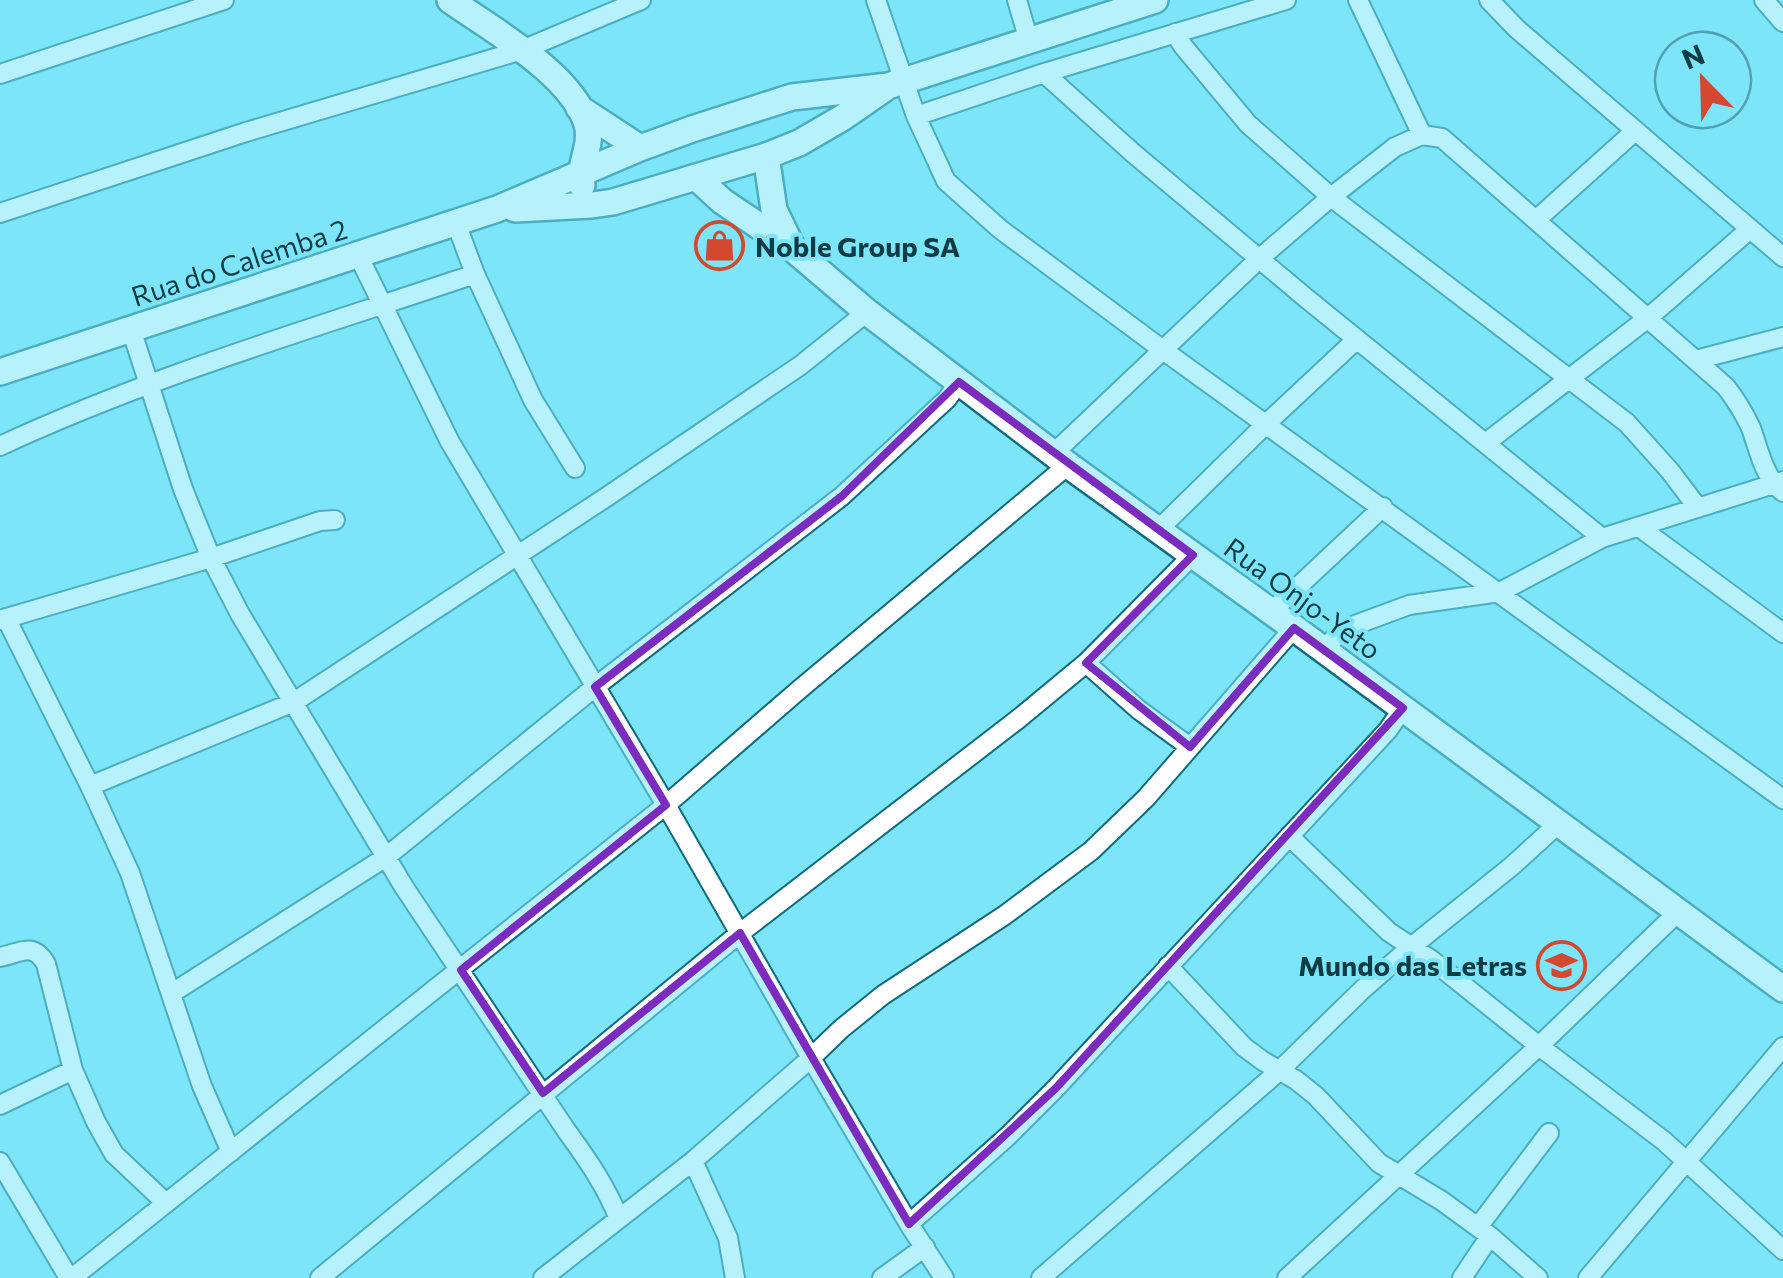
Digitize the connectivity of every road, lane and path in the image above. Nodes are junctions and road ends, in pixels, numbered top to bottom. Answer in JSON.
{"nodes":[{"id":1,"x":224,"y":0,"type":"edge"},
{"id":2,"x":450,"y":0,"type":"edge"},
{"id":3,"x":641,"y":0,"type":"edge"},
{"id":4,"x":876,"y":0,"type":"edge"},
{"id":5,"x":1018,"y":0,"type":"edge"},
{"id":6,"x":1155,"y":0,"type":"edge"},
{"id":7,"x":1286,"y":0,"type":"edge"},
{"id":8,"x":1358,"y":0,"type":"edge"},
{"id":9,"x":1488,"y":0,"type":"edge"},
{"id":10,"x":1764,"y":0,"type":"edge"},
{"id":11,"x":189,"y":5,"type":"edge"},
{"id":12,"x":1107,"y":8,"type":"edge"},
{"id":13,"x":1783,"y":22,"type":"edge"},
{"id":14,"x":1175,"y":33,"type":"junction"},
{"id":15,"x":1029,"y":41,"type":"junction"},
{"id":16,"x":522,"y":50,"type":"junction"},
{"id":17,"x":1044,"y":73,"type":"junction"},
{"id":18,"x":0,"y":74,"type":"edge"},
{"id":19,"x":896,"y":84,"type":"junction"},
{"id":20,"x":792,"y":98,"type":"junction"},
{"id":21,"x":579,"y":108,"type":"junction"},
{"id":22,"x":916,"y":116,"type":"junction"},
{"id":23,"x":1636,"y":132,"type":"junction"},
{"id":24,"x":1422,"y":135,"type":"junction"},
{"id":25,"x":810,"y":137,"type":"junction"},
{"id":26,"x":640,"y":148,"type":"junction"},
{"id":27,"x":766,"y":156,"type":"junction"},
{"id":28,"x":580,"y":175,"type":"junction"},
{"id":29,"x":696,"y":177,"type":"junction"},
{"id":30,"x":1331,"y":197,"type":"junction"},
{"id":31,"x":592,"y":205,"type":"junction"},
{"id":32,"x":498,"y":209,"type":"junction"},
{"id":33,"x":0,"y":213,"type":"edge"},
{"id":34,"x":1536,"y":220,"type":"junction"},
{"id":35,"x":456,"y":222,"type":"junction"},
{"id":36,"x":1750,"y":229,"type":"junction"},
{"id":37,"x":793,"y":249,"type":"junction"},
{"id":38,"x":358,"y":255,"type":"junction"},
{"id":39,"x":1783,"y":256,"type":"edge"},
{"id":40,"x":1260,"y":258,"type":"junction"},
{"id":41,"x":474,"y":274,"type":"junction"},
{"id":42,"x":382,"y":305,"type":"junction"},
{"id":43,"x":867,"y":312,"type":"junction"},
{"id":44,"x":1648,"y":318,"type":"junction"},
{"id":45,"x":131,"y":329,"type":"junction"},
{"id":46,"x":1783,"y":338,"type":"edge"},
{"id":47,"x":1357,"y":339,"type":"junction"},
{"id":48,"x":1163,"y":350,"type":"junction"},
{"id":49,"x":1696,"y":360,"type":"junction"},
{"id":50,"x":0,"y":372,"type":"edge"},
{"id":51,"x":1569,"y":380,"type":"junction"},
{"id":52,"x":960,"y":382,"type":"junction"},
{"id":53,"x":148,"y":384,"type":"junction"},
{"id":54,"x":1267,"y":423,"type":"junction"},
{"id":55,"x":1486,"y":442,"type":"junction"},
{"id":56,"x":0,"y":446,"type":"edge"},
{"id":57,"x":1061,"y":460,"type":"junction"},
{"id":58,"x":575,"y":468,"type":"dead end"},
{"id":59,"x":1780,"y":486,"type":"edge"},
{"id":60,"x":1383,"y":508,"type":"junction"},
{"id":61,"x":1698,"y":508,"type":"junction"},
{"id":62,"x":334,"y":520,"type":"dead end"},
{"id":63,"x":1639,"y":527,"type":"junction"},
{"id":64,"x":1158,"y":530,"type":"junction"},
{"id":65,"x":1602,"y":538,"type":"junction"},
{"id":66,"x":1192,"y":555,"type":"junction"},
{"id":67,"x":516,"y":556,"type":"junction"},
{"id":68,"x":212,"y":558,"type":"junction"},
{"id":69,"x":1500,"y":592,"type":"junction"},
{"id":70,"x":1270,"y":612,"type":"junction"},
{"id":71,"x":3,"y":619,"type":"edge"},
{"id":72,"x":1294,"y":628,"type":"junction"},
{"id":73,"x":1783,"y":632,"type":"edge"},
{"id":74,"x":1323,"y":649,"type":"junction"},
{"id":75,"x":1086,"y":662,"type":"junction"},
{"id":76,"x":595,"y":688,"type":"junction"},
{"id":77,"x":294,"y":702,"type":"junction"},
{"id":78,"x":1403,"y":708,"type":"junction"},
{"id":79,"x":1190,"y":748,"type":"junction"},
{"id":80,"x":90,"y":786,"type":"junction"},
{"id":81,"x":1783,"y":799,"type":"edge"},
{"id":82,"x":666,"y":805,"type":"junction"},
{"id":83,"x":1558,"y":824,"type":"junction"},
{"id":84,"x":1289,"y":836,"type":"junction"},
{"id":85,"x":386,"y":857,"type":"junction"},
{"id":86,"x":1678,"y":912,"type":"junction"},
{"id":87,"x":740,"y":933,"type":"junction"},
{"id":88,"x":1411,"y":947,"type":"junction"},
{"id":89,"x":2,"y":953,"type":"edge"},
{"id":90,"x":1168,"y":966,"type":"junction"},
{"id":91,"x":461,"y":970,"type":"junction"},
{"id":92,"x":1783,"y":989,"type":"edge"},
{"id":93,"x":172,"y":994,"type":"junction"},
{"id":94,"x":1539,"y":1046,"type":"junction"},
{"id":95,"x":1783,"y":1048,"type":"edge"},
{"id":96,"x":811,"y":1058,"type":"junction"},
{"id":97,"x":73,"y":1070,"type":"junction"},
{"id":98,"x":1278,"y":1071,"type":"junction"},
{"id":99,"x":543,"y":1093,"type":"junction"},
{"id":100,"x":0,"y":1105,"type":"edge"},
{"id":101,"x":1549,"y":1133,"type":"dead end"},
{"id":102,"x":231,"y":1152,"type":"junction"},
{"id":103,"x":693,"y":1161,"type":"junction"},
{"id":104,"x":1686,"y":1161,"type":"junction"},
{"id":105,"x":0,"y":1162,"type":"edge"},
{"id":106,"x":1398,"y":1176,"type":"junction"},
{"id":107,"x":166,"y":1202,"type":"junction"},
{"id":108,"x":619,"y":1219,"type":"junction"},
{"id":109,"x":909,"y":1224,"type":"junction"},
{"id":110,"x":1484,"y":1231,"type":"junction"},
{"id":111,"x":925,"y":1247,"type":"junction"},
{"id":112,"x":1783,"y":1250,"type":"edge"},
{"id":113,"x":552,"y":1275,"type":"edge"},
{"id":114,"x":70,"y":1278,"type":"edge"},
{"id":115,"x":320,"y":1278,"type":"edge"},
{"id":116,"x":736,"y":1278,"type":"edge"},
{"id":117,"x":882,"y":1278,"type":"edge"},
{"id":118,"x":944,"y":1278,"type":"edge"},
{"id":119,"x":1041,"y":1278,"type":"edge"},
{"id":120,"x":1286,"y":1278,"type":"edge"},
{"id":121,"x":1462,"y":1278,"type":"edge"},
{"id":122,"x":1538,"y":1278,"type":"edge"},
{"id":123,"x":1588,"y":1278,"type":"edge"}],
"edges":[{"from":1,"to":11,"type":"street"},
{"from":2,"to":16,"type":"main road"},
{"from":3,"to":16,"type":"street"},
{"from":4,"to":19,"type":"street"},
{"from":5,"to":15,"type":"street"},
{"from":6,"to":12,"type":"main road","name":"Rua do Calemba 2"},
{"from":7,"to":14,"type":"street"},
{"from":8,"to":24,"type":"street"},
{"from":9,"to":23,"type":"street"},
{"from":10,"to":13,"type":"street"},
{"from":11,"to":18,"type":"street"},
{"from":12,"to":15,"type":"main road","name":"Rua do Calemba 2"},
{"from":14,"to":17,"type":"street"},
{"from":14,"to":30,"type":"street"},
{"from":15,"to":19,"type":"main road","name":"Rua do Calemba 2"},
{"from":16,"to":21,"type":"main road"},
{"from":16,"to":33,"type":"street"},
{"from":17,"to":22,"type":"street"},
{"from":17,"to":40,"type":"street"},
{"from":19,"to":20,"type":"main road","name":"Rua do Calemba 2"},
{"from":19,"to":22,"type":"street"},
{"from":19,"to":25,"type":"main road","name":"Rua do Calemba 2"},
{"from":20,"to":25,"type":"main road"},
{"from":20,"to":26,"type":"main road","name":"Rua do Calemba 2"},
{"from":21,"to":26,"type":"main road"},
{"from":21,"to":28,"type":"main road"},
{"from":22,"to":48,"type":"street"},
{"from":23,"to":34,"type":"street"},
{"from":23,"to":36,"type":"street"},
{"from":24,"to":30,"type":"street"},
{"from":24,"to":34,"type":"street"},
{"from":25,"to":27,"type":"main road","name":"Rua do Calemba 2"},
{"from":26,"to":28,"type":"main road","name":"Rua do Calemba 2"},
{"from":27,"to":29,"type":"main road","name":"Rua do Calemba 2"},
{"from":27,"to":37,"type":"main road"},
{"from":28,"to":31,"type":"main road"},
{"from":28,"to":32,"type":"main road","name":"Rua do Calemba 2"},
{"from":29,"to":31,"type":"main road","name":"Rua do Calemba 2"},
{"from":29,"to":37,"type":"main road","name":"Rua Onjo-Yeto"},
{"from":30,"to":40,"type":"street"},
{"from":30,"to":51,"type":"street"},
{"from":31,"to":32,"type":"main road","name":"Rua do Calemba 2"},
{"from":32,"to":35,"type":"main road","name":"Rua do Calemba 2"},
{"from":34,"to":44,"type":"street"},
{"from":35,"to":38,"type":"main road","name":"Rua do Calemba 2"},
{"from":35,"to":41,"type":"street"},
{"from":36,"to":39,"type":"street"},
{"from":36,"to":44,"type":"street"},
{"from":37,"to":43,"type":"main road","name":"Rua Onjo-Yeto"},
{"from":38,"to":42,"type":"street"},
{"from":38,"to":45,"type":"main road","name":"Rua do Calemba 2"},
{"from":40,"to":47,"type":"street"},
{"from":40,"to":48,"type":"street"},
{"from":41,"to":42,"type":"street"},
{"from":41,"to":58,"type":"street"},
{"from":42,"to":53,"type":"street"},
{"from":42,"to":67,"type":"street"},
{"from":43,"to":52,"type":"main road","name":"Rua Onjo-Yeto"},
{"from":43,"to":67,"type":"street"},
{"from":44,"to":49,"type":"street"},
{"from":44,"to":51,"type":"street"},
{"from":45,"to":50,"type":"main road","name":"Rua do Calemba 2"},
{"from":45,"to":53,"type":"street"},
{"from":46,"to":49,"type":"street"},
{"from":47,"to":54,"type":"street"},
{"from":47,"to":55,"type":"street"},
{"from":48,"to":54,"type":"street"},
{"from":48,"to":57,"type":"street"},
{"from":49,"to":59,"type":"street"},
{"from":51,"to":55,"type":"street"},
{"from":51,"to":61,"type":"street"},
{"from":52,"to":57,"type":"main road","name":"Rua Onjo-Yeto"},
{"from":52,"to":76,"type":"street"},
{"from":53,"to":56,"type":"street"},
{"from":53,"to":68,"type":"street"},
{"from":54,"to":60,"type":"street"},
{"from":54,"to":64,"type":"street"},
{"from":55,"to":65,"type":"street"},
{"from":57,"to":64,"type":"main road","name":"Rua Onjo-Yeto"},
{"from":57,"to":82,"type":"street"},
{"from":59,"to":61,"type":"street"},
{"from":60,"to":69,"type":"street"},
{"from":60,"to":70,"type":"street"},
{"from":61,"to":63,"type":"street"},
{"from":62,"to":68,"type":"street"},
{"from":63,"to":65,"type":"street"},
{"from":63,"to":73,"type":"street"},
{"from":64,"to":66,"type":"main road","name":"Rua Onjo-Yeto"},
{"from":65,"to":69,"type":"street"},
{"from":66,"to":70,"type":"main road","name":"Rua Onjo-Yeto"},
{"from":66,"to":75,"type":"street"},
{"from":67,"to":76,"type":"street"},
{"from":67,"to":77,"type":"street"},
{"from":68,"to":71,"type":"street"},
{"from":68,"to":77,"type":"street"},
{"from":69,"to":74,"type":"street"},
{"from":69,"to":81,"type":"street"},
{"from":70,"to":72,"type":"main road","name":"Rua Onjo-Yeto"},
{"from":71,"to":80,"type":"street"},
{"from":72,"to":74,"type":"main road","name":"Rua Onjo-Yeto"},
{"from":72,"to":79,"type":"street"},
{"from":74,"to":78,"type":"main road","name":"Rua Onjo-Yeto"},
{"from":75,"to":79,"type":"street"},
{"from":75,"to":87,"type":"street"},
{"from":76,"to":82,"type":"street"},
{"from":76,"to":85,"type":"street"},
{"from":77,"to":80,"type":"street"},
{"from":77,"to":85,"type":"street"},
{"from":78,"to":83,"type":"main road","name":"Rua Onjo-Yeto"},
{"from":78,"to":84,"type":"street"},
{"from":79,"to":96,"type":"street"},
{"from":80,"to":93,"type":"street"},
{"from":82,"to":87,"type":"street"},
{"from":82,"to":91,"type":"street"},
{"from":83,"to":86,"type":"main road","name":"Rua Onjo-Yeto"},
{"from":83,"to":88,"type":"street"},
{"from":84,"to":88,"type":"street"},
{"from":84,"to":90,"type":"street"},
{"from":85,"to":91,"type":"street"},
{"from":85,"to":93,"type":"street"},
{"from":86,"to":92,"type":"main road","name":"Rua Onjo-Yeto"},
{"from":86,"to":94,"type":"street"},
{"from":87,"to":96,"type":"street"},
{"from":87,"to":99,"type":"street"},
{"from":88,"to":94,"type":"street"},
{"from":88,"to":98,"type":"street"},
{"from":89,"to":97,"type":"street"},
{"from":90,"to":98,"type":"street"},
{"from":90,"to":109,"type":"street"},
{"from":91,"to":99,"type":"street"},
{"from":91,"to":102,"type":"street"},
{"from":93,"to":102,"type":"street"},
{"from":94,"to":104,"type":"street"},
{"from":94,"to":106,"type":"street"},
{"from":95,"to":104,"type":"street"},
{"from":96,"to":103,"type":"street"},
{"from":96,"to":109,"type":"street"},
{"from":97,"to":100,"type":"street"},
{"from":97,"to":107,"type":"street"},
{"from":98,"to":106,"type":"street"},
{"from":98,"to":119,"type":"street"},
{"from":99,"to":108,"type":"street"},
{"from":99,"to":115,"type":"street"},
{"from":101,"to":110,"type":"street"},
{"from":102,"to":107,"type":"street"},
{"from":103,"to":108,"type":"street"},
{"from":103,"to":116,"type":"street"},
{"from":104,"to":112,"type":"street"},
{"from":104,"to":123,"type":"street"},
{"from":105,"to":114,"type":"street"},
{"from":106,"to":110,"type":"street"},
{"from":106,"to":120,"type":"street"},
{"from":107,"to":114,"type":"street"},
{"from":108,"to":113,"type":"street"},
{"from":109,"to":111,"type":"street"},
{"from":110,"to":121,"type":"street"},
{"from":110,"to":122,"type":"street"},
{"from":111,"to":117,"type":"street"},
{"from":111,"to":118,"type":"street"}]}
